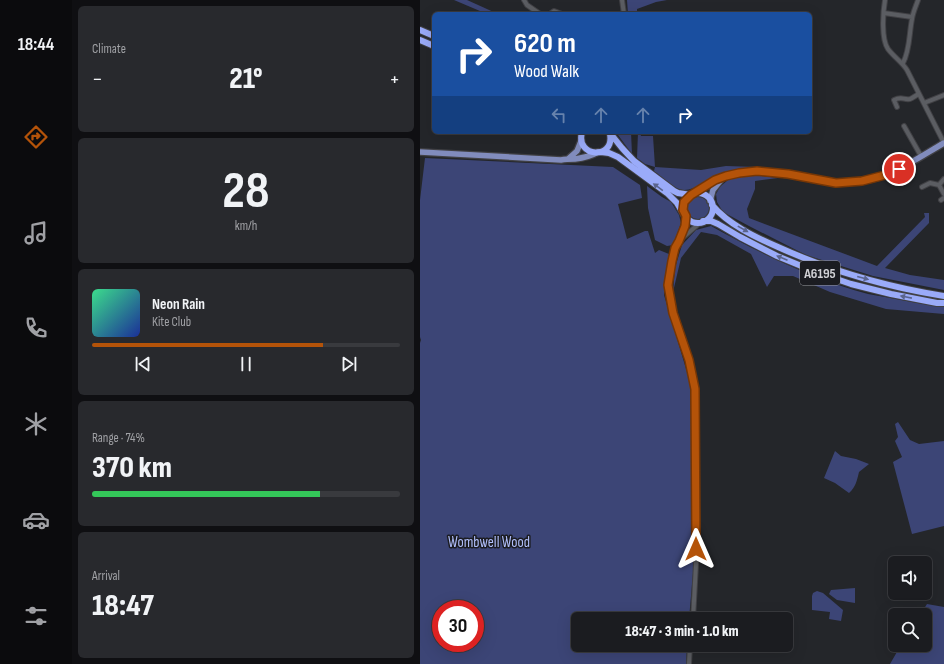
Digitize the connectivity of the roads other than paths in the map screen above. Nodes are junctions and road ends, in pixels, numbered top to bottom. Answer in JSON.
{"nodes":[{"id":1,"x":524,"y":0,"type":"edge"},
{"id":2,"x":622,"y":0,"type":"edge"},
{"id":3,"x":885,"y":0,"type":"edge"},
{"id":4,"x":918,"y":0,"type":"edge"},
{"id":5,"x":537,"y":12,"type":"edge"},
{"id":6,"x":624,"y":12,"type":"edge"},
{"id":7,"x":884,"y":13,"type":"junction"},
{"id":8,"x":912,"y":17,"type":"junction"},
{"id":9,"x":420,"y":30,"type":"edge"},
{"id":10,"x":432,"y":35,"type":"edge"},
{"id":11,"x":420,"y":40,"type":"edge"},
{"id":12,"x":432,"y":45,"type":"edge"},
{"id":13,"x":903,"y":63,"type":"junction"},
{"id":14,"x":919,"y":94,"type":"junction"},
{"id":15,"x":944,"y":95,"type":"edge"},
{"id":16,"x":924,"y":103,"type":"junction"},
{"id":17,"x":897,"y":107,"type":"dead end"},
{"id":18,"x":904,"y":126,"type":"dead end"},
{"id":19,"x":579,"y":134,"type":"edge"},
{"id":20,"x":582,"y":134,"type":"edge"},
{"id":21,"x":610,"y":134,"type":"edge"},
{"id":22,"x":612,"y":134,"type":"edge"},
{"id":23,"x":581,"y":140,"type":"junction"},
{"id":24,"x":944,"y":143,"type":"edge"},
{"id":25,"x":420,"y":152,"type":"edge"},
{"id":26,"x":599,"y":152,"type":"junction"},
{"id":27,"x":921,"y":156,"type":"junction"},
{"id":28,"x":568,"y":159,"type":"junction"},
{"id":29,"x":726,"y":176,"type":"junction"},
{"id":30,"x":944,"y":179,"type":"edge"},
{"id":31,"x":939,"y":185,"type":"junction"},
{"id":32,"x":922,"y":187,"type":"dead end"},
{"id":33,"x":944,"y":194,"type":"edge"},
{"id":34,"x":692,"y":195,"type":"junction"},
{"id":35,"x":711,"y":203,"type":"junction"},
{"id":36,"x":685,"y":215,"type":"junction"},
{"id":37,"x":702,"y":222,"type":"junction"},
{"id":38,"x":679,"y":241,"type":"junction"},
{"id":39,"x":944,"y":296,"type":"edge"},
{"id":40,"x":944,"y":303,"type":"edge"},
{"id":41,"x":693,"y":612,"type":"edge"},
{"id":42,"x":690,"y":652,"type":"edge"},
{"id":43,"x":689,"y":664,"type":"edge"}],
"edges":[{"from":1,"to":5,"type":"street"},
{"from":2,"to":6,"type":"street"},
{"from":3,"to":7,"type":"street"},
{"from":4,"to":8,"type":"street"},
{"from":7,"to":8,"type":"street"},
{"from":7,"to":13,"type":"street"},
{"from":8,"to":13,"type":"street"},
{"from":9,"to":10,"type":"highway"},
{"from":11,"to":12,"type":"highway"},
{"from":13,"to":14,"type":"street"},
{"from":14,"to":16,"type":"street"},
{"from":14,"to":17,"type":"street"},
{"from":15,"to":16,"type":"street"},
{"from":16,"to":24,"type":"street"},
{"from":18,"to":27,"type":"street"},
{"from":19,"to":23,"type":"highway"},
{"from":20,"to":23,"type":"highway"},
{"from":21,"to":26,"type":"highway","number":"A6195"},
{"from":22,"to":34,"type":"highway","number":"A6195"},
{"from":23,"to":26,"type":"highway"},
{"from":23,"to":28,"type":"main road"},
{"from":24,"to":27,"type":"main road"},
{"from":25,"to":28,"type":"main road"},
{"from":26,"to":28,"type":"main road"},
{"from":36,"to":26,"type":"highway","one_way":true},
{"from":27,"to":29,"type":"main road"},
{"from":29,"to":34,"type":"main road"},
{"from":29,"to":35,"type":"main road"},
{"from":30,"to":31,"type":"street"},
{"from":31,"to":32,"type":"street"},
{"from":31,"to":33,"type":"street"},
{"from":34,"to":35,"type":"highway","number":"A6195"},
{"from":34,"to":36,"type":"highway"},
{"from":35,"to":37,"type":"highway"},
{"from":35,"to":39,"type":"highway","number":"A6195","one_way":true},
{"from":36,"to":37,"type":"highway","number":"A6195"},
{"from":36,"to":38,"type":"street"},
{"from":37,"to":38,"type":"street"},
{"from":40,"to":37,"type":"highway","number":"A6195","one_way":true},
{"from":38,"to":41,"type":"street"},
{"from":42,"to":43,"type":"street"}]}
